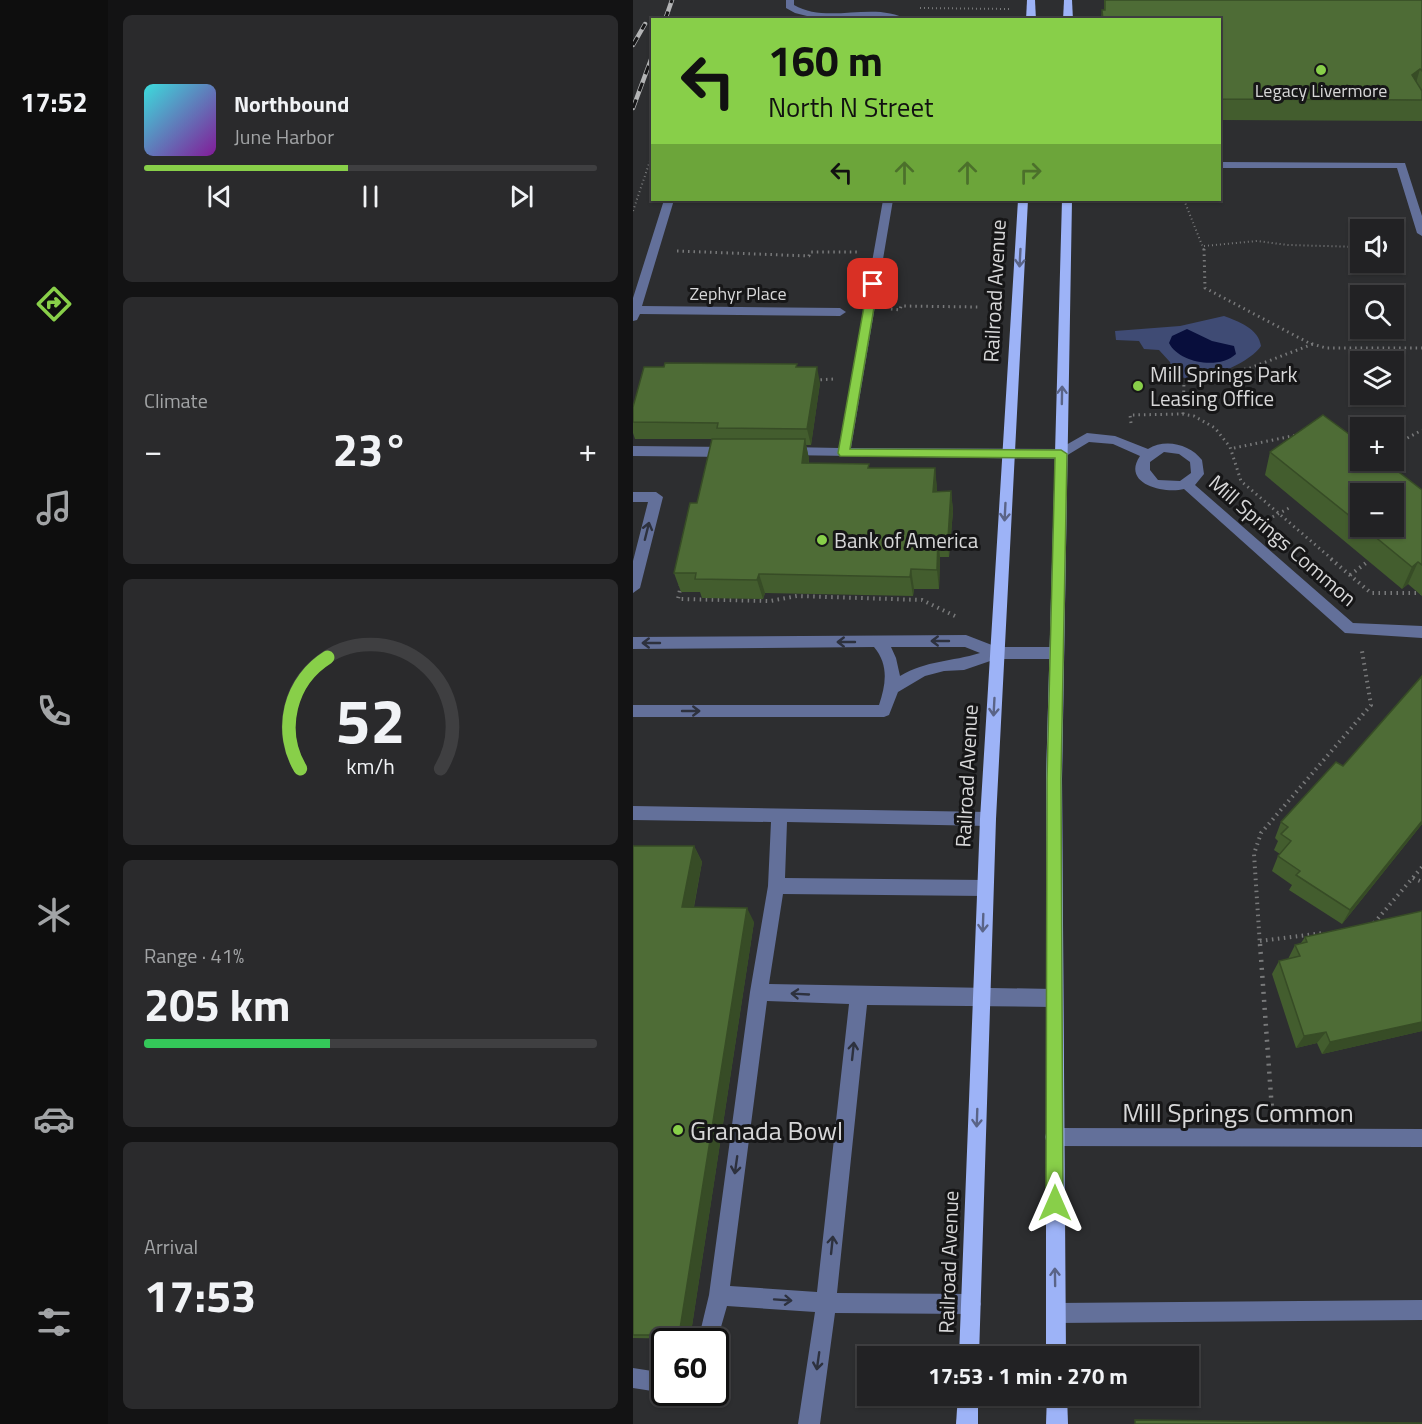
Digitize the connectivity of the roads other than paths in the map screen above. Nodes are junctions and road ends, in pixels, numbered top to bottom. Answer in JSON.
{"nodes":[{"id":1,"x":790,"y":0,"type":"edge"},
{"id":2,"x":1031,"y":0,"type":"edge"},
{"id":3,"x":1068,"y":0,"type":"edge"},
{"id":4,"x":896,"y":18,"type":"edge"},
{"id":5,"x":1031,"y":18,"type":"edge"},
{"id":6,"x":1068,"y":18,"type":"edge"},
{"id":7,"x":1221,"y":165,"type":"edge"},
{"id":8,"x":669,"y":201,"type":"edge"},
{"id":9,"x":888,"y":201,"type":"edge"},
{"id":10,"x":1023,"y":201,"type":"edge"},
{"id":11,"x":1067,"y":201,"type":"edge"},
{"id":12,"x":1422,"y":233,"type":"edge"},
{"id":13,"x":840,"y":312,"type":"dead end"},
{"id":14,"x":634,"y":314,"type":"edge"},
{"id":15,"x":633,"y":451,"type":"edge"},
{"id":16,"x":738,"y":452,"type":"edge"},
{"id":17,"x":773,"y":452,"type":"edge"},
{"id":18,"x":844,"y":453,"type":"junction"},
{"id":19,"x":1008,"y":454,"type":"junction"},
{"id":20,"x":1061,"y":454,"type":"junction"},
{"id":21,"x":1148,"y":454,"type":"junction"},
{"id":22,"x":1187,"y":485,"type":"junction"},
{"id":23,"x":633,"y":497,"type":"edge"},
{"id":24,"x":633,"y":588,"type":"edge"},
{"id":25,"x":1422,"y":632,"type":"edge"},
{"id":26,"x":877,"y":641,"type":"junction"},
{"id":27,"x":633,"y":643,"type":"edge"},
{"id":28,"x":996,"y":653,"type":"junction"},
{"id":29,"x":1057,"y":654,"type":"junction"},
{"id":30,"x":893,"y":688,"type":"junction"},
{"id":31,"x":633,"y":711,"type":"edge"},
{"id":32,"x":633,"y":813,"type":"edge"},
{"id":33,"x":779,"y":815,"type":"junction"},
{"id":34,"x":988,"y":819,"type":"junction"},
{"id":35,"x":776,"y":886,"type":"junction"},
{"id":36,"x":985,"y":888,"type":"junction"},
{"id":37,"x":759,"y":992,"type":"junction"},
{"id":38,"x":859,"y":996,"type":"junction"},
{"id":39,"x":981,"y":996,"type":"junction"},
{"id":40,"x":1053,"y":998,"type":"junction"},
{"id":41,"x":1054,"y":1137,"type":"junction"},
{"id":42,"x":1422,"y":1138,"type":"edge"},
{"id":43,"x":719,"y":1295,"type":"junction"},
{"id":44,"x":826,"y":1303,"type":"junction"},
{"id":45,"x":971,"y":1304,"type":"junction"},
{"id":46,"x":1422,"y":1310,"type":"edge"},
{"id":47,"x":1056,"y":1313,"type":"junction"},
{"id":48,"x":711,"y":1328,"type":"edge"},
{"id":49,"x":969,"y":1346,"type":"edge"},
{"id":50,"x":1056,"y":1346,"type":"edge"},
{"id":51,"x":633,"y":1378,"type":"edge"},
{"id":52,"x":651,"y":1381,"type":"edge"},
{"id":53,"x":968,"y":1406,"type":"edge"},
{"id":54,"x":1056,"y":1406,"type":"edge"},
{"id":55,"x":809,"y":1424,"type":"edge"},
{"id":56,"x":967,"y":1424,"type":"edge"},
{"id":57,"x":1057,"y":1424,"type":"edge"}],
"edges":[{"from":1,"to":4,"type":"street"},
{"from":2,"to":5,"type":"main road"},
{"from":3,"to":6,"type":"main road"},
{"from":7,"to":12,"type":"street"},
{"from":8,"to":14,"type":"street"},
{"from":9,"to":18,"type":"street"},
{"from":10,"to":19,"type":"main road","name":"Railroad Avenue","one_way":true},
{"from":20,"to":11,"type":"main road","one_way":true},
{"from":13,"to":14,"type":"street","name":"Zephyr Place"},
{"from":15,"to":16,"type":"street"},
{"from":17,"to":18,"type":"street"},
{"from":18,"to":19,"type":"street"},
{"from":19,"to":20,"type":"street"},
{"from":19,"to":28,"type":"main road","name":"Railroad Avenue","one_way":true},
{"from":20,"to":21,"type":"street"},
{"from":20,"to":29,"type":"main road"},
{"from":21,"to":22,"type":"street","name":"Mill Springs Common"},
{"from":21,"to":22,"type":"street","name":"Mill Springs Common"},
{"from":22,"to":25,"type":"street","name":"Mill Springs Common"},
{"from":24,"to":23,"type":"street","one_way":true},
{"from":26,"to":27,"type":"street","one_way":true},
{"from":28,"to":26,"type":"street","one_way":true},
{"from":26,"to":30,"type":"street"},
{"from":28,"to":29,"type":"street"},
{"from":28,"to":30,"type":"street"},
{"from":28,"to":34,"type":"main road","name":"Railroad Avenue","one_way":true},
{"from":29,"to":40,"type":"main road"},
{"from":31,"to":30,"type":"street","one_way":true},
{"from":32,"to":33,"type":"street"},
{"from":33,"to":34,"type":"street"},
{"from":33,"to":35,"type":"street"},
{"from":34,"to":36,"type":"main road","name":"Railroad Avenue"},
{"from":35,"to":36,"type":"street"},
{"from":35,"to":37,"type":"street"},
{"from":36,"to":39,"type":"main road","name":"Railroad Avenue","one_way":true},
{"from":38,"to":37,"type":"street","one_way":true},
{"from":37,"to":43,"type":"street","one_way":true},
{"from":38,"to":39,"type":"street"},
{"from":44,"to":38,"type":"street","one_way":true},
{"from":39,"to":40,"type":"street"},
{"from":39,"to":45,"type":"main road","name":"Railroad Avenue","one_way":true},
{"from":40,"to":41,"type":"main road"},
{"from":41,"to":42,"type":"street","name":"Mill Springs Common"},
{"from":47,"to":41,"type":"main road","one_way":true},
{"from":43,"to":44,"type":"street","one_way":true},
{"from":43,"to":48,"type":"street"},
{"from":44,"to":45,"type":"street"},
{"from":44,"to":55,"type":"street","one_way":true},
{"from":45,"to":49,"type":"main road","name":"Railroad Avenue"},
{"from":46,"to":47,"type":"street"},
{"from":47,"to":50,"type":"main road"},
{"from":51,"to":52,"type":"street"},
{"from":53,"to":56,"type":"main road"},
{"from":54,"to":57,"type":"main road"}]}
